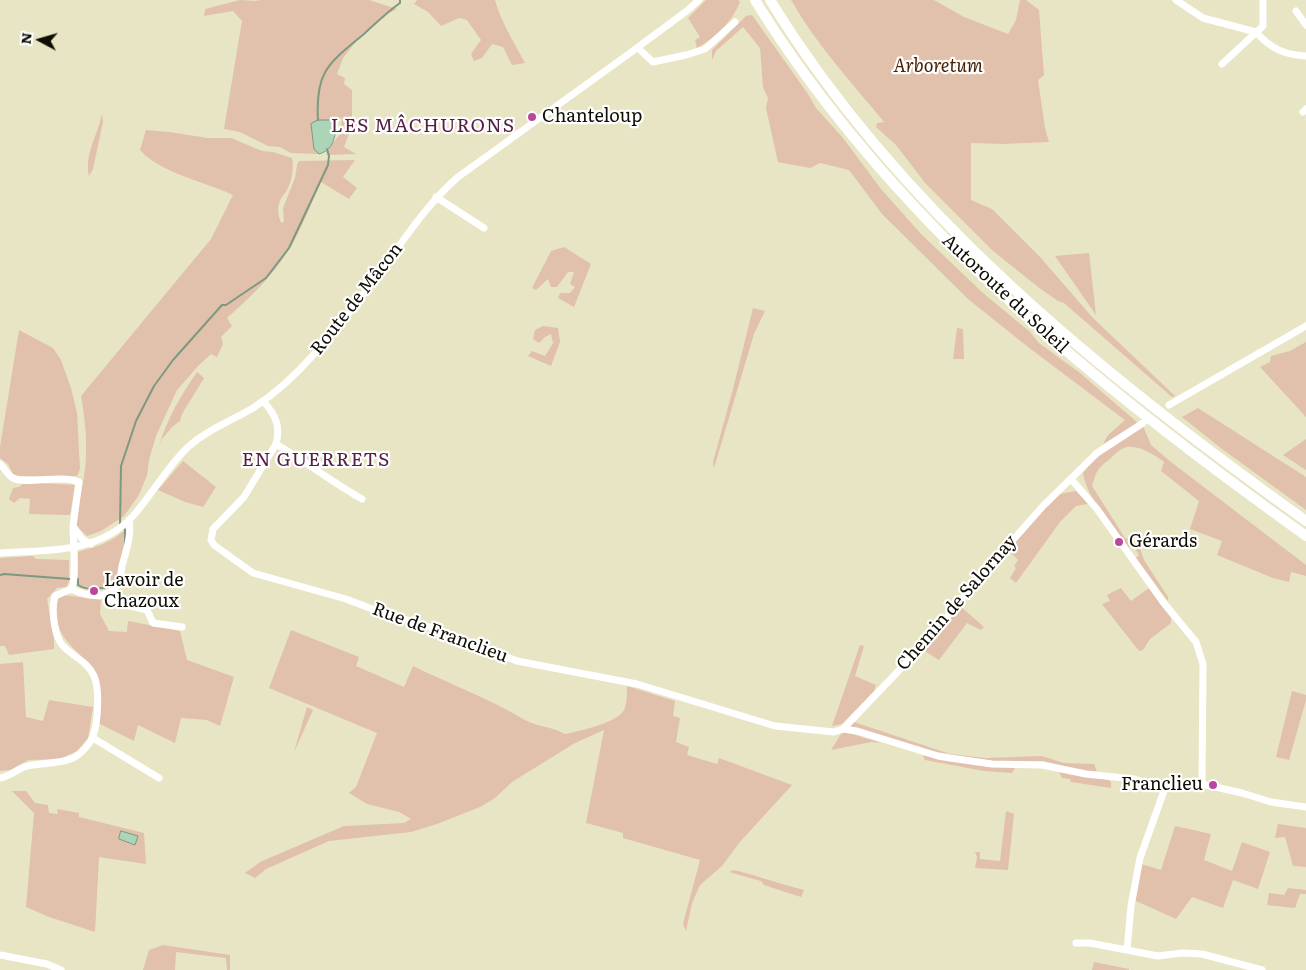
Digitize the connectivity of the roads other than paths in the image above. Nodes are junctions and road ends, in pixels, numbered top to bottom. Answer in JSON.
{"nodes":[{"id":1,"x":699,"y":0,"type":"edge"},
{"id":2,"x":755,"y":0,"type":"edge"},
{"id":3,"x":770,"y":0,"type":"edge"},
{"id":4,"x":1176,"y":0,"type":"edge"},
{"id":5,"x":1263,"y":0,"type":"edge"},
{"id":6,"x":1296,"y":10,"type":"dead end"},
{"id":7,"x":735,"y":22,"type":"dead end"},
{"id":8,"x":1306,"y":25,"type":"edge"},
{"id":9,"x":1256,"y":32,"type":"junction"},
{"id":10,"x":638,"y":48,"type":"junction"},
{"id":11,"x":1306,"y":56,"type":"edge"},
{"id":12,"x":1222,"y":64,"type":"dead end"},
{"id":13,"x":436,"y":197,"type":"junction"},
{"id":14,"x":484,"y":228,"type":"dead end"},
{"id":15,"x":1306,"y":326,"type":"edge"},
{"id":16,"x":264,"y":401,"type":"junction"},
{"id":17,"x":1169,"y":406,"type":"dead end"},
{"id":18,"x":1143,"y":423,"type":"dead end"},
{"id":19,"x":276,"y":444,"type":"junction"},
{"id":20,"x":0,"y":464,"type":"edge"},
{"id":21,"x":1071,"y":478,"type":"junction"},
{"id":22,"x":362,"y":499,"type":"dead end"},
{"id":23,"x":1306,"y":521,"type":"edge"},
{"id":24,"x":124,"y":524,"type":"junction"},
{"id":25,"x":73,"y":526,"type":"junction"},
{"id":26,"x":1306,"y":536,"type":"edge"},
{"id":27,"x":91,"y":544,"type":"junction"},
{"id":28,"x":73,"y":549,"type":"junction"},
{"id":29,"x":0,"y":553,"type":"edge"},
{"id":30,"x":71,"y":589,"type":"junction"},
{"id":31,"x":107,"y":594,"type":"junction"},
{"id":32,"x":182,"y":627,"type":"dead end"},
{"id":33,"x":843,"y":729,"type":"junction"},
{"id":34,"x":93,"y":738,"type":"junction"},
{"id":35,"x":0,"y":778,"type":"edge"},
{"id":36,"x":160,"y":778,"type":"dead end"},
{"id":37,"x":1202,"y":784,"type":"junction"},
{"id":38,"x":1165,"y":788,"type":"junction"},
{"id":39,"x":1306,"y":807,"type":"edge"},
{"id":40,"x":1076,"y":943,"type":"dead end"},
{"id":41,"x":1127,"y":950,"type":"junction"},
{"id":42,"x":0,"y":955,"type":"edge"},
{"id":43,"x":62,"y":970,"type":"edge"},
{"id":44,"x":1262,"y":970,"type":"edge"}],
"edges":[{"from":1,"to":10,"type":"street","name":"Route de Mâcon"},
{"from":2,"to":26,"type":"highway","name":"Autoroute du Soleil"},
{"from":3,"to":23,"type":"highway","name":"Autoroute du Soleil"},
{"from":4,"to":9,"type":"street"},
{"from":5,"to":9,"type":"street"},
{"from":6,"to":8,"type":"street"},
{"from":7,"to":10,"type":"street"},
{"from":9,"to":11,"type":"street"},
{"from":9,"to":12,"type":"street"},
{"from":10,"to":13,"type":"street","name":"Route de Mâcon"},
{"from":13,"to":14,"type":"street"},
{"from":13,"to":16,"type":"street","name":"Route de Mâcon"},
{"from":15,"to":17,"type":"street"},
{"from":16,"to":19,"type":"street"},
{"from":16,"to":24,"type":"street","name":"Route de Mâcon"},
{"from":18,"to":21,"type":"street","name":"Chemin de Salornay"},
{"from":19,"to":22,"type":"street"},
{"from":19,"to":33,"type":"street","name":"Rue de Franclieu"},
{"from":20,"to":25,"type":"street"},
{"from":21,"to":33,"type":"street","name":"Chemin de Salornay"},
{"from":21,"to":37,"type":"street"},
{"from":24,"to":27,"type":"street","name":"Route de Mâcon"},
{"from":24,"to":31,"type":"street"},
{"from":25,"to":27,"type":"street"},
{"from":25,"to":28,"type":"street"},
{"from":27,"to":28,"type":"street","name":"Route de Mâcon"},
{"from":28,"to":29,"type":"street","name":"Route de Mâcon"},
{"from":28,"to":30,"type":"street"},
{"from":30,"to":31,"type":"street"},
{"from":30,"to":34,"type":"street"},
{"from":31,"to":32,"type":"street"},
{"from":33,"to":38,"type":"street"},
{"from":34,"to":35,"type":"street"},
{"from":34,"to":36,"type":"street"},
{"from":37,"to":38,"type":"street"},
{"from":37,"to":39,"type":"street"},
{"from":38,"to":41,"type":"street"},
{"from":40,"to":41,"type":"street"},
{"from":41,"to":44,"type":"street"},
{"from":42,"to":43,"type":"street"}]}
